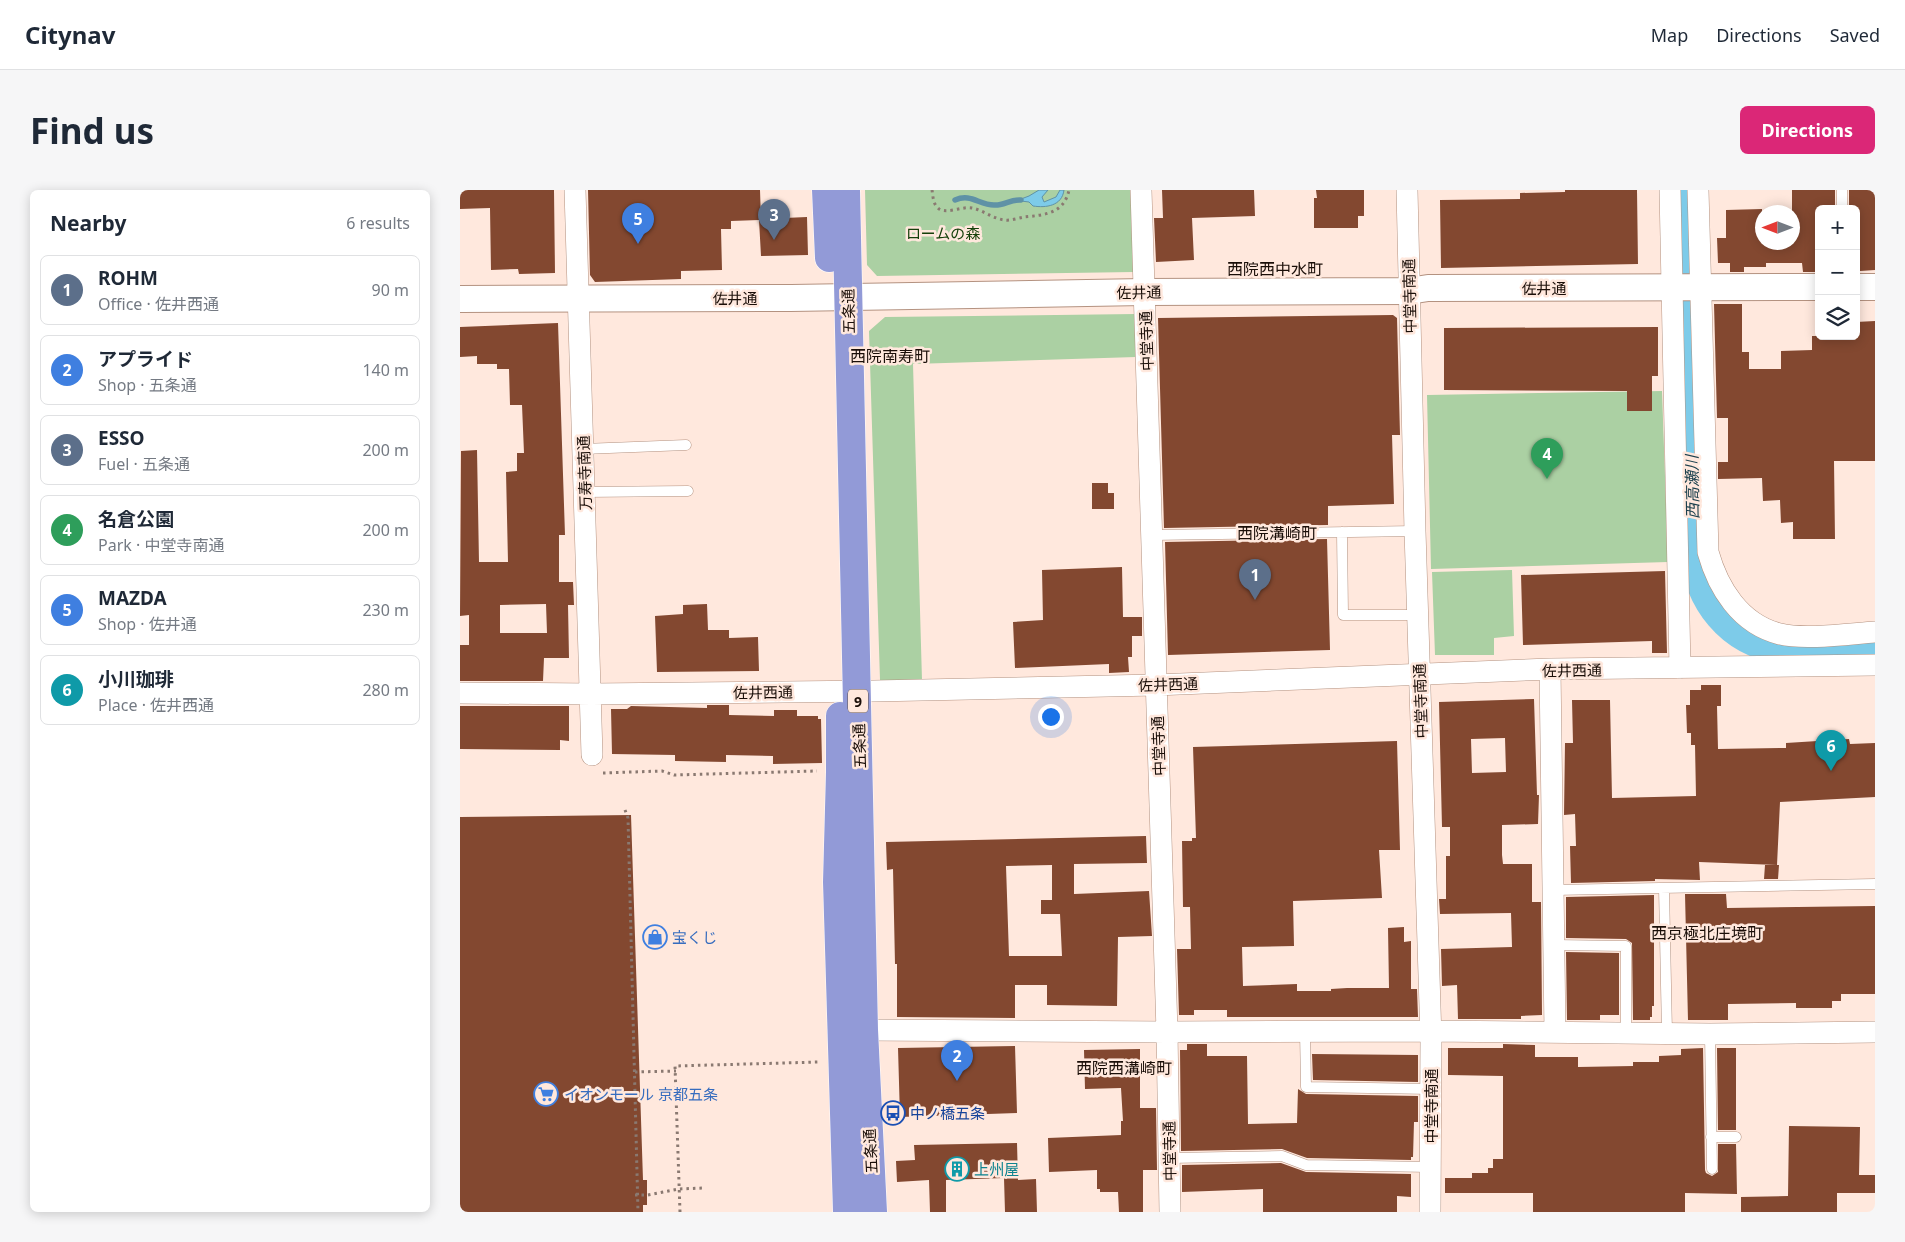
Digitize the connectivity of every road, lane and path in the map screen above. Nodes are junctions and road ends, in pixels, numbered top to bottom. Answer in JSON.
{"nodes":[{"id":1,"x":575,"y":190,"type":"edge"},
{"id":2,"x":826,"y":190,"type":"edge"},
{"id":3,"x":846,"y":190,"type":"edge"},
{"id":4,"x":932,"y":190,"type":"edge"},
{"id":5,"x":1068,"y":190,"type":"edge"},
{"id":6,"x":1141,"y":190,"type":"edge"},
{"id":7,"x":1407,"y":190,"type":"edge"},
{"id":8,"x":1670,"y":190,"type":"edge"},
{"id":9,"x":1698,"y":190,"type":"edge"},
{"id":10,"x":1842,"y":190,"type":"edge"},
{"id":11,"x":1842,"y":205,"type":"edge"},
{"id":12,"x":1815,"y":287,"type":"edge"},
{"id":13,"x":1860,"y":287,"type":"edge"},
{"id":14,"x":1875,"y":287,"type":"edge"},
{"id":15,"x":1687,"y":288,"type":"junction"},
{"id":16,"x":1409,"y":291,"type":"junction"},
{"id":17,"x":1144,"y":292,"type":"junction"},
{"id":18,"x":839,"y":297,"type":"junction"},
{"id":19,"x":578,"y":298,"type":"junction"},
{"id":20,"x":460,"y":299,"type":"edge"},
{"id":21,"x":686,"y":445,"type":"dead end"},
{"id":22,"x":583,"y":449,"type":"junction"},
{"id":23,"x":688,"y":490,"type":"dead end"},
{"id":24,"x":584,"y":492,"type":"junction"},
{"id":25,"x":1415,"y":531,"type":"junction"},
{"id":26,"x":1342,"y":532,"type":"junction"},
{"id":27,"x":1151,"y":535,"type":"junction"},
{"id":28,"x":1418,"y":615,"type":"junction"},
{"id":29,"x":1875,"y":632,"type":"edge"},
{"id":30,"x":1875,"y":664,"type":"edge"},
{"id":31,"x":1680,"y":668,"type":"junction"},
{"id":32,"x":1550,"y":669,"type":"junction"},
{"id":33,"x":1420,"y":676,"type":"junction"},
{"id":34,"x":1156,"y":685,"type":"junction"},
{"id":35,"x":848,"y":692,"type":"junction"},
{"id":36,"x":460,"y":693,"type":"edge"},
{"id":37,"x":592,"y":694,"type":"junction"},
{"id":38,"x":598,"y":764,"type":"joint"},
{"id":39,"x":825,"y":771,"type":"dead end"},
{"id":40,"x":625,"y":810,"type":"dead end"},
{"id":41,"x":1875,"y":884,"type":"edge"},
{"id":42,"x":1664,"y":888,"type":"junction"},
{"id":43,"x":1553,"y":890,"type":"junction"},
{"id":44,"x":1554,"y":945,"type":"junction"},
{"id":45,"x":864,"y":1030,"type":"junction"},
{"id":46,"x":1430,"y":1030,"type":"junction"},
{"id":47,"x":1305,"y":1031,"type":"junction"},
{"id":48,"x":1166,"y":1032,"type":"junction"},
{"id":49,"x":1555,"y":1032,"type":"junction"},
{"id":50,"x":1875,"y":1032,"type":"edge"},
{"id":51,"x":1626,"y":1033,"type":"junction"},
{"id":52,"x":1667,"y":1033,"type":"junction"},
{"id":53,"x":1710,"y":1034,"type":"junction"},
{"id":54,"x":819,"y":1062,"type":"dead end"},
{"id":55,"x":676,"y":1071,"type":"junction"},
{"id":56,"x":635,"y":1072,"type":"junction"},
{"id":57,"x":1432,"y":1089,"type":"junction"},
{"id":58,"x":1711,"y":1136,"type":"junction"},
{"id":59,"x":1736,"y":1136,"type":"dead end"},
{"id":60,"x":1169,"y":1158,"type":"junction"},
{"id":61,"x":1431,"y":1167,"type":"junction"},
{"id":62,"x":1712,"y":1169,"type":"dead end"},
{"id":63,"x":705,"y":1188,"type":"dead end"},
{"id":64,"x":679,"y":1189,"type":"junction"},
{"id":65,"x":636,"y":1195,"type":"junction"},
{"id":66,"x":638,"y":1212,"type":"edge"},
{"id":67,"x":680,"y":1212,"type":"edge"},
{"id":68,"x":847,"y":1212,"type":"edge"},
{"id":69,"x":873,"y":1212,"type":"edge"},
{"id":70,"x":1170,"y":1212,"type":"edge"},
{"id":71,"x":1430,"y":1212,"type":"edge"}],
"edges":[{"from":1,"to":19,"type":"street","name":"万寿寺南通"},
{"from":2,"to":18,"type":"highway","name":"五条通","number":"9"},
{"from":3,"to":18,"type":"highway","name":"五条通","number":"9"},
{"from":4,"to":5,"type":"path"},
{"from":6,"to":17,"type":"street","name":"中堂寺通"},
{"from":7,"to":16,"type":"street","name":"中堂寺南通"},
{"from":8,"to":15,"type":"street"},
{"from":9,"to":15,"type":"street"},
{"from":10,"to":11,"type":"lane"},
{"from":12,"to":15,"type":"street","name":"佐井通"},
{"from":13,"to":14,"type":"street"},
{"from":15,"to":16,"type":"street","name":"佐井通"},
{"from":15,"to":29,"type":"street"},
{"from":15,"to":31,"type":"street"},
{"from":16,"to":17,"type":"street","name":"佐井通"},
{"from":16,"to":25,"type":"street","name":"中堂寺南通"},
{"from":17,"to":18,"type":"street","name":"佐井通"},
{"from":17,"to":27,"type":"street","name":"中堂寺通"},
{"from":18,"to":19,"type":"street","name":"佐井通"},
{"from":18,"to":35,"type":"highway","name":"五条通","number":"9"},
{"from":19,"to":20,"type":"street","name":"佐井通"},
{"from":19,"to":22,"type":"street","name":"万寿寺南通"},
{"from":21,"to":22,"type":"lane"},
{"from":22,"to":24,"type":"street","name":"万寿寺南通"},
{"from":23,"to":24,"type":"lane"},
{"from":24,"to":37,"type":"street","name":"万寿寺南通"},
{"from":25,"to":26,"type":"lane"},
{"from":25,"to":28,"type":"street","name":"中堂寺南通"},
{"from":26,"to":27,"type":"lane"},
{"from":26,"to":28,"type":"lane"},
{"from":27,"to":34,"type":"street","name":"中堂寺通"},
{"from":28,"to":33,"type":"street","name":"中堂寺南通"},
{"from":30,"to":31,"type":"street","name":"佐井西通"},
{"from":31,"to":32,"type":"street","name":"佐井西通"},
{"from":32,"to":33,"type":"street","name":"佐井西通"},
{"from":32,"to":43,"type":"street"},
{"from":33,"to":34,"type":"street","name":"佐井西通"},
{"from":33,"to":46,"type":"street","name":"中堂寺南通"},
{"from":34,"to":35,"type":"street","name":"佐井西通"},
{"from":34,"to":48,"type":"street","name":"中堂寺通"},
{"from":35,"to":37,"type":"street","name":"佐井西通"},
{"from":35,"to":45,"type":"highway","name":"五条通","number":"9"},
{"from":35,"to":68,"type":"highway","name":"五条通","number":"9"},
{"from":36,"to":37,"type":"street","name":"佐井西通"},
{"from":37,"to":38,"type":"street","name":"万寿寺南通"},
{"from":38,"to":39,"type":"path"},
{"from":40,"to":56,"type":"path"},
{"from":41,"to":42,"type":"lane"},
{"from":42,"to":43,"type":"lane"},
{"from":42,"to":52,"type":"lane"},
{"from":43,"to":44,"type":"street"},
{"from":44,"to":49,"type":"street"},
{"from":44,"to":51,"type":"lane"},
{"from":45,"to":48,"type":"street"},
{"from":45,"to":69,"type":"highway","name":"五条通","number":"9"},
{"from":46,"to":47,"type":"street"},
{"from":46,"to":49,"type":"street"},
{"from":46,"to":57,"type":"street","name":"中堂寺南通"},
{"from":47,"to":48,"type":"street"},
{"from":47,"to":57,"type":"lane"},
{"from":48,"to":60,"type":"street","name":"中堂寺通"},
{"from":49,"to":51,"type":"street"},
{"from":50,"to":53,"type":"street"},
{"from":51,"to":52,"type":"street"},
{"from":52,"to":53,"type":"street"},
{"from":53,"to":58,"type":"lane"},
{"from":54,"to":55,"type":"path"},
{"from":55,"to":56,"type":"path"},
{"from":55,"to":64,"type":"path"},
{"from":56,"to":65,"type":"path"},
{"from":57,"to":61,"type":"street","name":"中堂寺南通"},
{"from":58,"to":59,"type":"lane"},
{"from":58,"to":62,"type":"lane"},
{"from":60,"to":61,"type":"lane"},
{"from":60,"to":70,"type":"street","name":"中堂寺通"},
{"from":61,"to":71,"type":"street","name":"中堂寺南通"},
{"from":63,"to":64,"type":"path"},
{"from":64,"to":65,"type":"path"},
{"from":64,"to":67,"type":"path"},
{"from":65,"to":66,"type":"path"}]}
